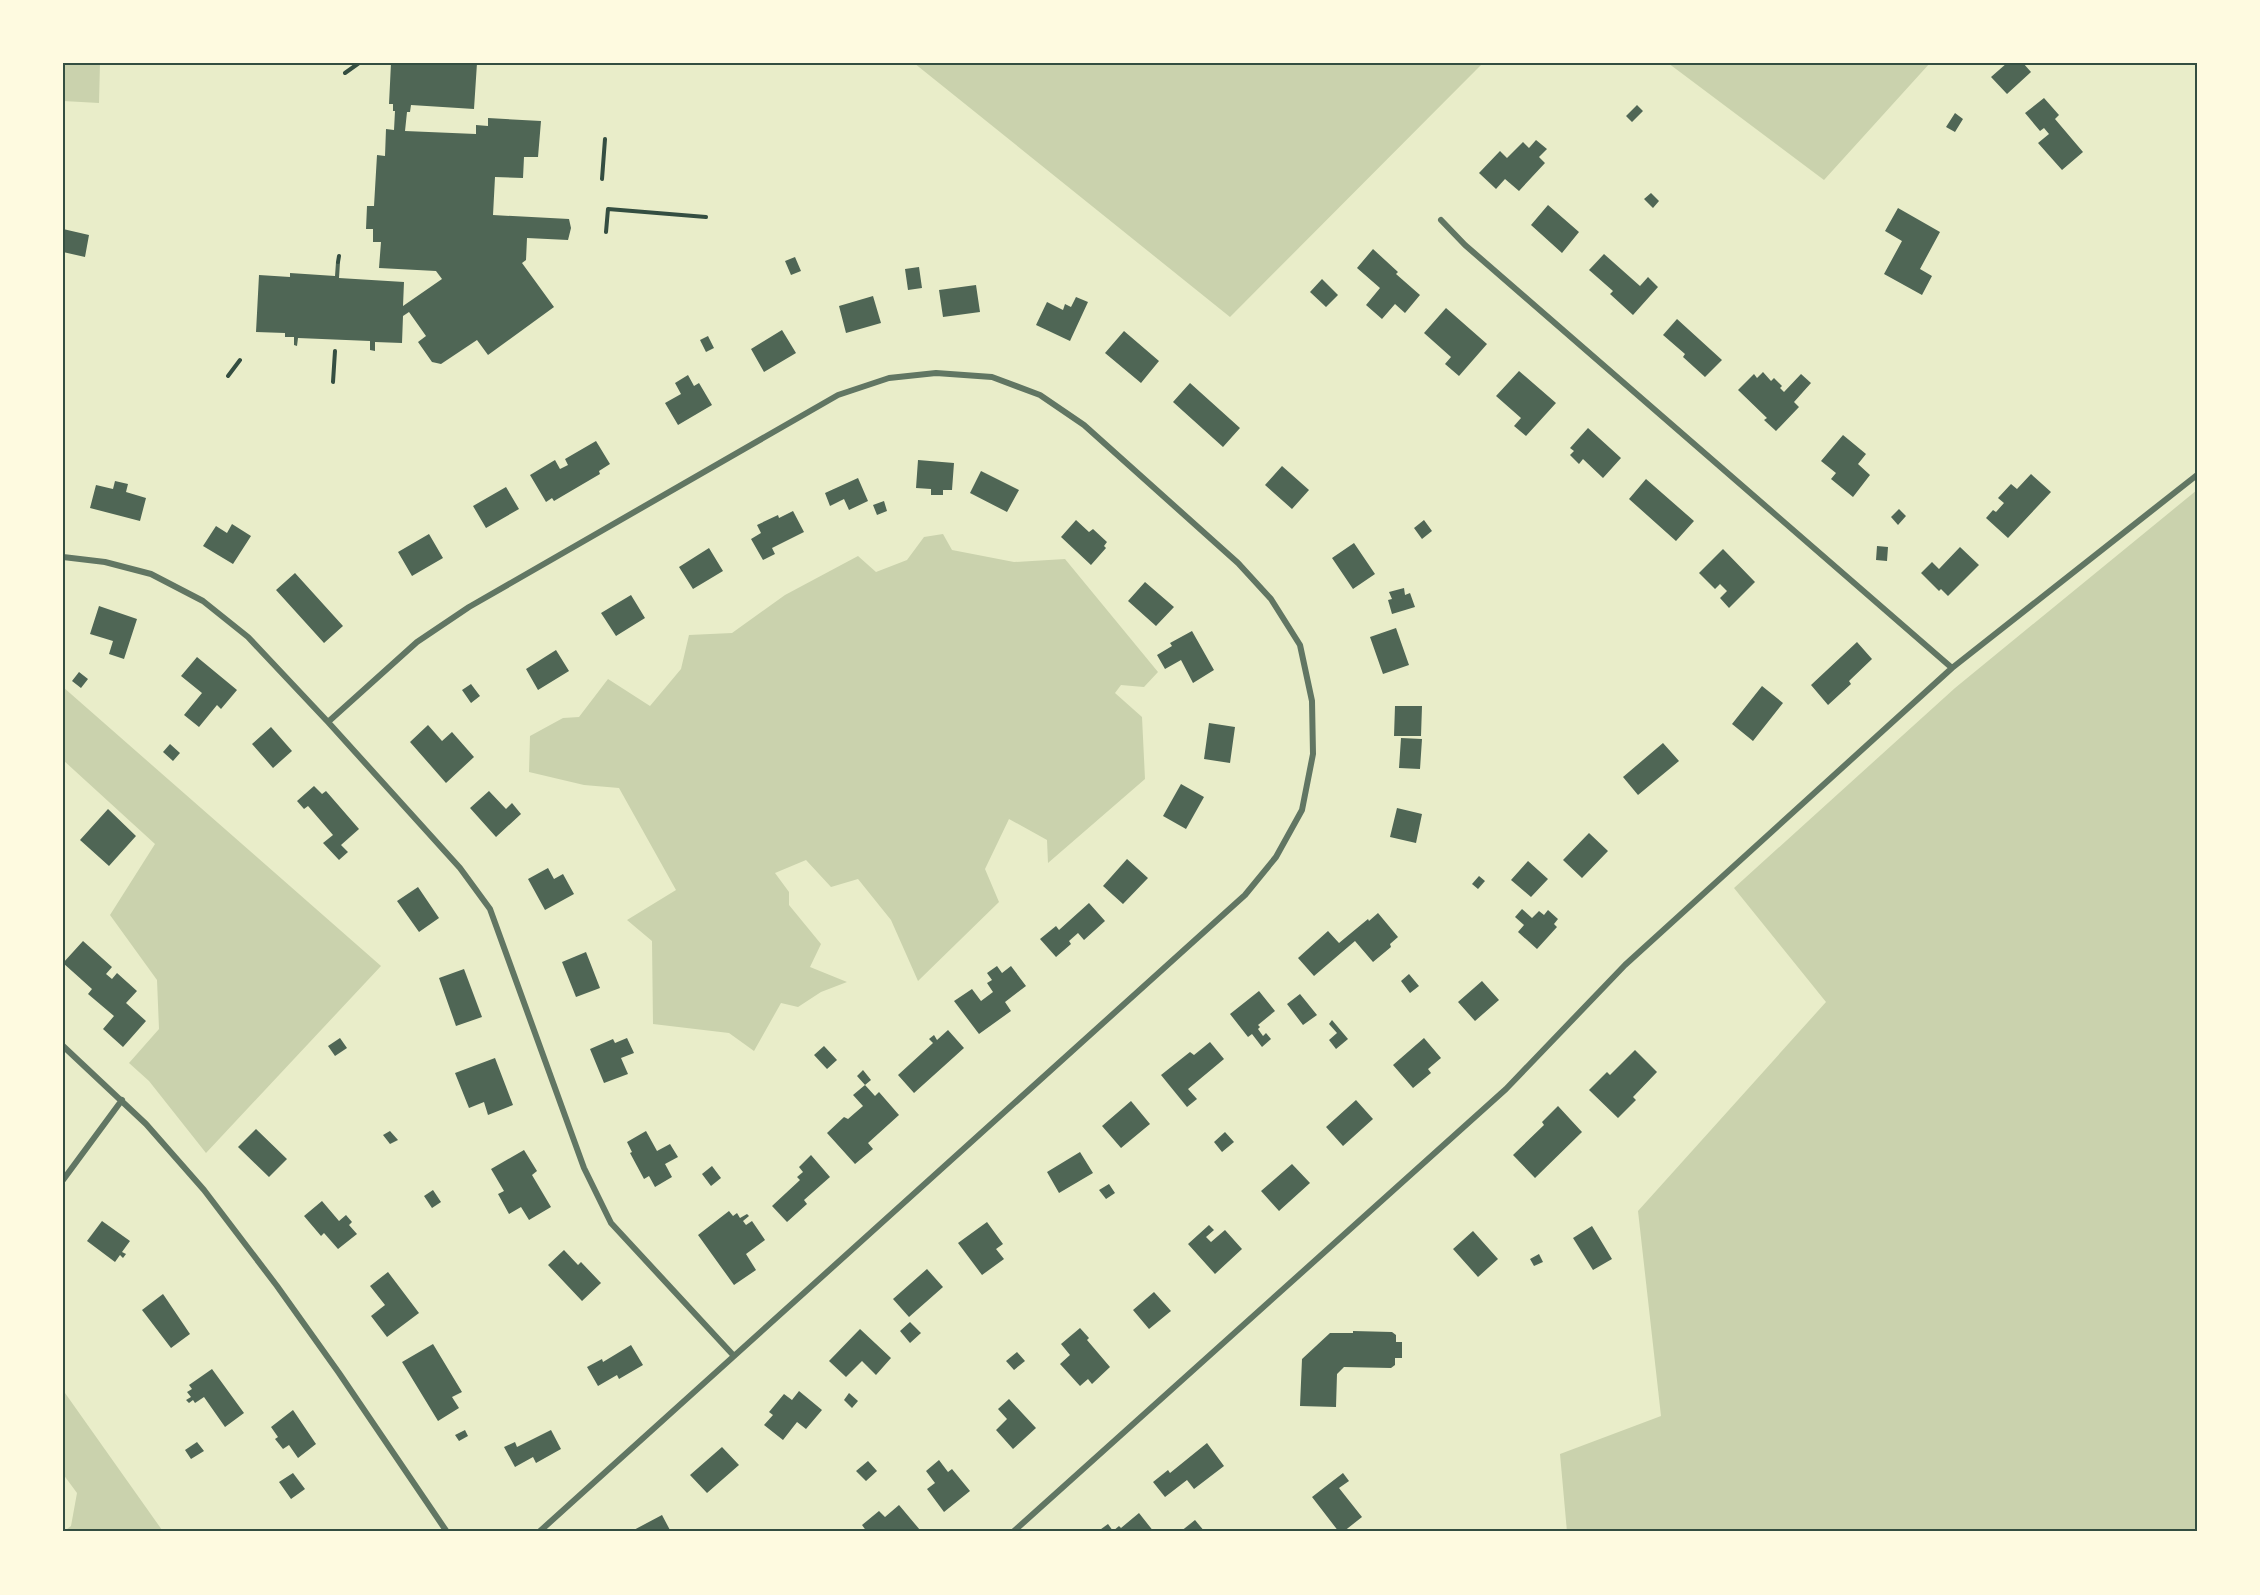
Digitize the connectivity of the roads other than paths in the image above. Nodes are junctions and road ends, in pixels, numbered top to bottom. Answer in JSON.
{"nodes":[{"id":1,"x":1441,"y":220,"type":"dead end"},
{"id":2,"x":2197,"y":475,"type":"edge"},
{"id":3,"x":63,"y":558,"type":"edge"},
{"id":4,"x":1952,"y":668,"type":"junction"},
{"id":5,"x":328,"y":722,"type":"junction"},
{"id":6,"x":63,"y":1046,"type":"edge"},
{"id":7,"x":122,"y":1100,"type":"junction"},
{"id":8,"x":63,"y":1180,"type":"edge"},
{"id":9,"x":734,"y":1356,"type":"junction"},
{"id":10,"x":447,"y":1532,"type":"edge"},
{"id":11,"x":539,"y":1532,"type":"edge"},
{"id":12,"x":1012,"y":1532,"type":"edge"}],
"edges":[{"from":1,"to":4,"type":"street"},
{"from":2,"to":4,"type":"street"},
{"from":3,"to":5,"type":"street"},
{"from":4,"to":12,"type":"street"},
{"from":5,"to":9,"type":"street"},
{"from":5,"to":9,"type":"street"},
{"from":6,"to":7,"type":"street"},
{"from":7,"to":8,"type":"street"},
{"from":7,"to":10,"type":"street"},
{"from":9,"to":11,"type":"street"}]}
